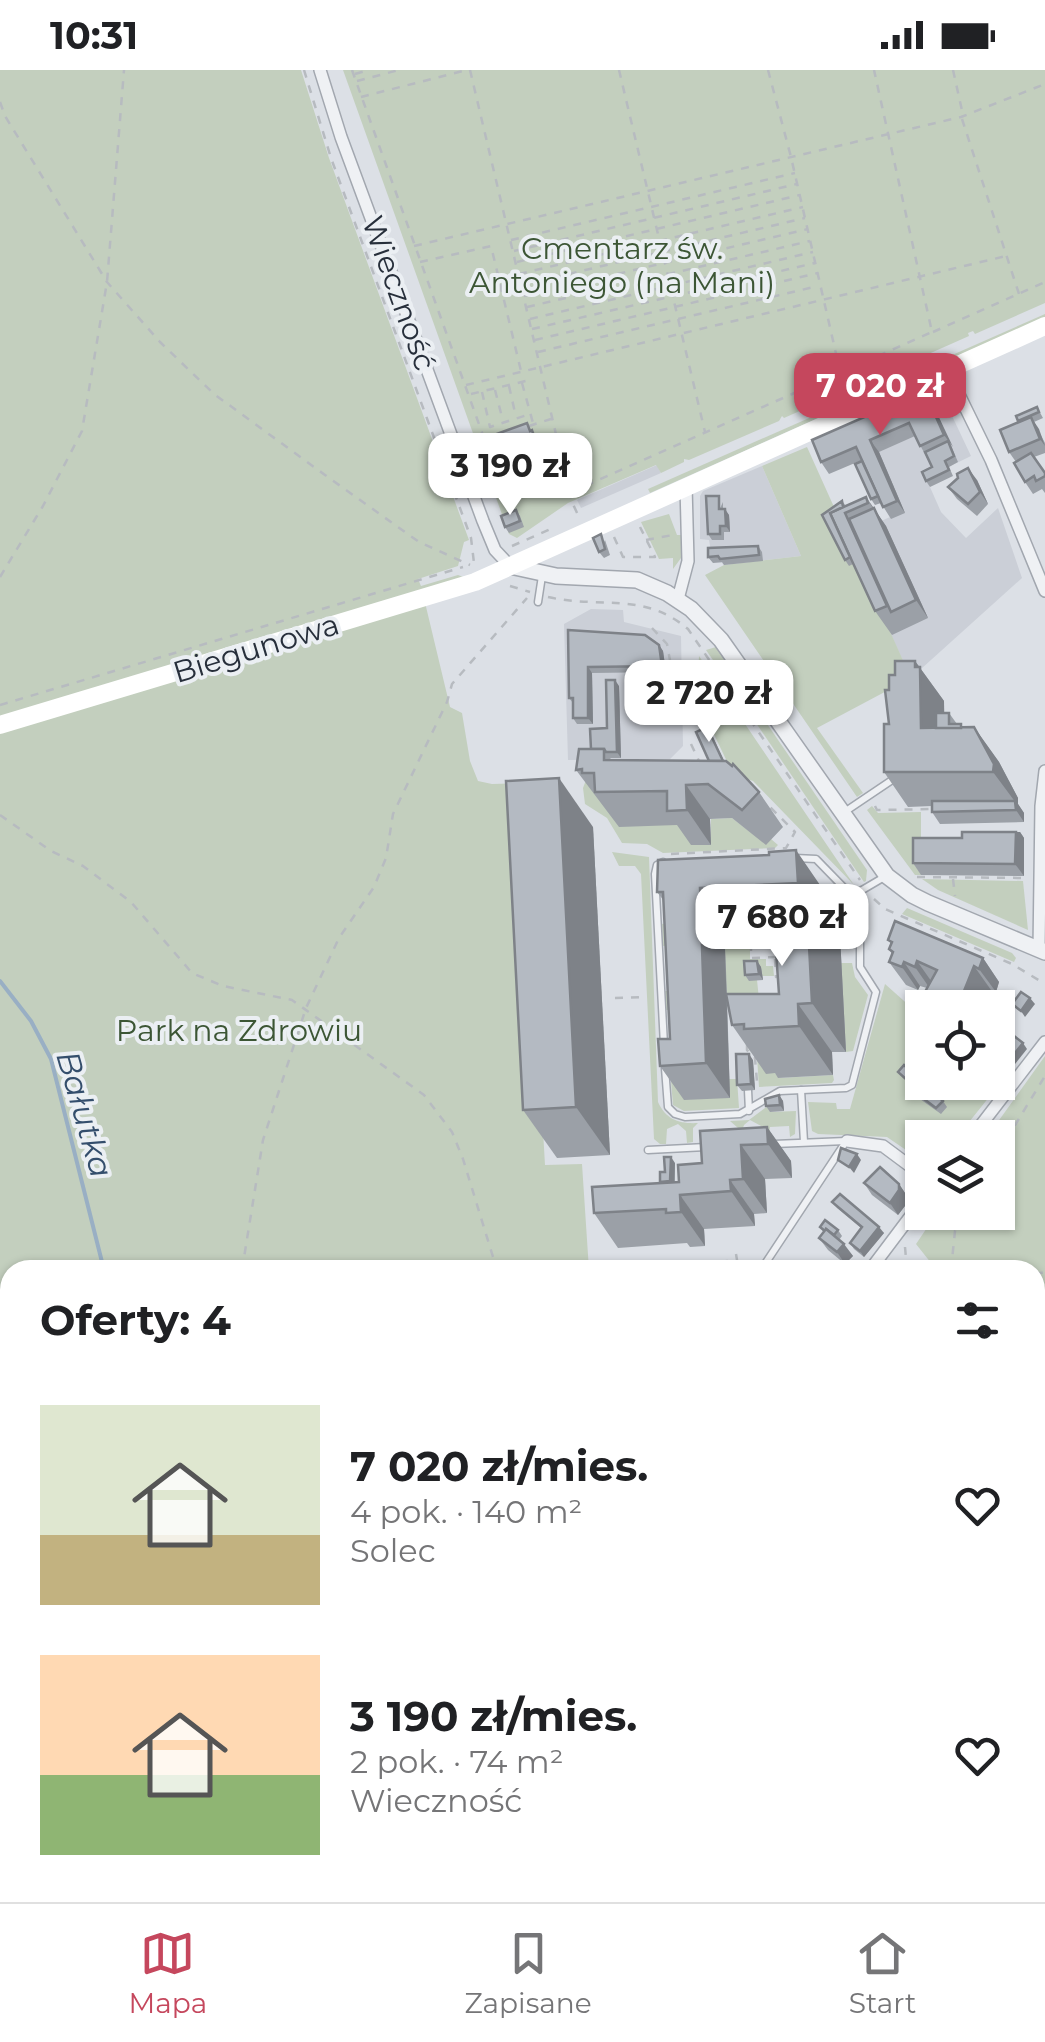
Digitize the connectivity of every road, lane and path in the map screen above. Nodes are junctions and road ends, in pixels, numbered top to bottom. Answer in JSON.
{"nodes":[{"id":1,"x":124,"y":70,"type":"edge"},
{"id":2,"x":304,"y":70,"type":"edge"},
{"id":3,"x":320,"y":70,"type":"edge"},
{"id":4,"x":370,"y":70,"type":"edge"},
{"id":5,"x":399,"y":70,"type":"edge"},
{"id":6,"x":468,"y":70,"type":"edge"},
{"id":7,"x":619,"y":70,"type":"edge"},
{"id":8,"x":768,"y":70,"type":"edge"},
{"id":9,"x":874,"y":70,"type":"edge"},
{"id":10,"x":952,"y":70,"type":"edge"},
{"id":11,"x":353,"y":72,"type":"edge"},
{"id":12,"x":356,"y":82,"type":"junction"},
{"id":13,"x":1045,"y":84,"type":"edge"},
{"id":14,"x":360,"y":97,"type":"junction"},
{"id":15,"x":0,"y":102,"type":"edge"},
{"id":16,"x":962,"y":116,"type":"junction"},
{"id":17,"x":888,"y":134,"type":"junction"},
{"id":18,"x":791,"y":157,"type":"junction"},
{"id":19,"x":795,"y":173,"type":"junction"},
{"id":20,"x":798,"y":184,"type":"junction"},
{"id":21,"x":648,"y":191,"type":"junction"},
{"id":22,"x":800,"y":196,"type":"junction"},
{"id":23,"x":652,"y":206,"type":"junction"},
{"id":24,"x":802,"y":207,"type":"junction"},
{"id":25,"x":654,"y":218,"type":"junction"},
{"id":26,"x":805,"y":218,"type":"junction"},
{"id":27,"x":506,"y":224,"type":"junction"},
{"id":28,"x":657,"y":229,"type":"junction"},
{"id":29,"x":808,"y":229,"type":"junction"},
{"id":30,"x":510,"y":240,"type":"junction"},
{"id":31,"x":660,"y":240,"type":"junction"},
{"id":32,"x":810,"y":240,"type":"junction"},
{"id":33,"x":414,"y":246,"type":"junction"},
{"id":34,"x":512,"y":252,"type":"junction"},
{"id":35,"x":662,"y":252,"type":"junction"},
{"id":36,"x":813,"y":252,"type":"junction"},
{"id":37,"x":1006,"y":256,"type":"junction"},
{"id":38,"x":420,"y":262,"type":"junction"},
{"id":39,"x":515,"y":262,"type":"junction"},
{"id":40,"x":665,"y":262,"type":"junction"},
{"id":41,"x":815,"y":262,"type":"junction"},
{"id":42,"x":518,"y":274,"type":"junction"},
{"id":43,"x":668,"y":274,"type":"junction"},
{"id":44,"x":818,"y":274,"type":"junction"},
{"id":45,"x":921,"y":277,"type":"junction"},
{"id":46,"x":108,"y":282,"type":"junction"},
{"id":47,"x":1045,"y":282,"type":"edge"},
{"id":48,"x":520,"y":285,"type":"junction"},
{"id":49,"x":670,"y":286,"type":"junction"},
{"id":50,"x":820,"y":286,"type":"junction"},
{"id":51,"x":1019,"y":294,"type":"junction"},
{"id":52,"x":523,"y":296,"type":"junction"},
{"id":53,"x":673,"y":296,"type":"junction"},
{"id":54,"x":824,"y":300,"type":"junction"},
{"id":55,"x":675,"y":306,"type":"junction"},
{"id":56,"x":526,"y":308,"type":"junction"},
{"id":57,"x":528,"y":319,"type":"junction"},
{"id":58,"x":678,"y":319,"type":"junction"},
{"id":59,"x":1045,"y":326,"type":"edge"},
{"id":60,"x":531,"y":330,"type":"junction"},
{"id":61,"x":932,"y":332,"type":"junction"},
{"id":62,"x":681,"y":334,"type":"junction"},
{"id":63,"x":534,"y":340,"type":"junction"},
{"id":64,"x":537,"y":353,"type":"junction"},
{"id":65,"x":541,"y":368,"type":"junction"},
{"id":66,"x":948,"y":370,"type":"junction"},
{"id":67,"x":840,"y":372,"type":"junction"},
{"id":68,"x":521,"y":373,"type":"junction"},
{"id":69,"x":530,"y":380,"type":"dead end"},
{"id":70,"x":522,"y":382,"type":"junction"},
{"id":71,"x":466,"y":385,"type":"junction"},
{"id":72,"x":509,"y":386,"type":"junction"},
{"id":73,"x":495,"y":389,"type":"junction"},
{"id":74,"x":482,"y":392,"type":"junction"},
{"id":75,"x":469,"y":395,"type":"junction"},
{"id":76,"x":530,"y":414,"type":"junction"},
{"id":77,"x":516,"y":418,"type":"junction"},
{"id":78,"x":554,"y":418,"type":"junction"},
{"id":79,"x":504,"y":422,"type":"junction"},
{"id":80,"x":534,"y":425,"type":"junction"},
{"id":81,"x":517,"y":430,"type":"edge"},
{"id":82,"x":705,"y":432,"type":"junction"},
{"id":83,"x":501,"y":436,"type":"edge"},
{"id":84,"x":686,"y":486,"type":"junction"},
{"id":85,"x":570,"y":492,"type":"junction"},
{"id":86,"x":579,"y":516,"type":"dead end"},
{"id":87,"x":638,"y":521,"type":"dead end"},
{"id":88,"x":611,"y":533,"type":"dead end"},
{"id":89,"x":679,"y":533,"type":"dead end"},
{"id":90,"x":646,"y":540,"type":"junction"},
{"id":91,"x":480,"y":560,"type":"dead end"},
{"id":92,"x":472,"y":565,"type":"junction"},
{"id":93,"x":510,"y":566,"type":"junction"},
{"id":94,"x":542,"y":574,"type":"junction"},
{"id":95,"x":0,"y":576,"type":"edge"},
{"id":96,"x":504,"y":586,"type":"dead end"},
{"id":97,"x":1045,"y":590,"type":"edge"},
{"id":98,"x":536,"y":597,"type":"junction"},
{"id":99,"x":678,"y":599,"type":"junction"},
{"id":100,"x":649,"y":641,"type":"edge"},
{"id":101,"x":672,"y":670,"type":"dead end"},
{"id":102,"x":0,"y":706,"type":"edge"},
{"id":103,"x":0,"y":725,"type":"edge"},
{"id":104,"x":691,"y":744,"type":"dead end"},
{"id":105,"x":896,"y":770,"type":"edge"},
{"id":106,"x":1045,"y":771,"type":"edge"},
{"id":107,"x":705,"y":772,"type":"edge"},
{"id":108,"x":760,"y":797,"type":"edge"},
{"id":109,"x":868,"y":797,"type":"junction"},
{"id":110,"x":944,"y":809,"type":"edge"},
{"id":111,"x":0,"y":814,"type":"edge"},
{"id":112,"x":842,"y":814,"type":"junction"},
{"id":113,"x":673,"y":854,"type":"dead end"},
{"id":114,"x":784,"y":858,"type":"edge"},
{"id":115,"x":678,"y":862,"type":"edge"},
{"id":116,"x":887,"y":876,"type":"junction"},
{"id":117,"x":913,"y":877,"type":"dead end"},
{"id":118,"x":952,"y":878,"type":"junction"},
{"id":119,"x":1030,"y":878,"type":"dead end"},
{"id":120,"x":844,"y":887,"type":"junction"},
{"id":121,"x":866,"y":889,"type":"junction"},
{"id":122,"x":852,"y":896,"type":"junction"},
{"id":123,"x":956,"y":903,"type":"dead end"},
{"id":124,"x":821,"y":925,"type":"dead end"},
{"id":125,"x":785,"y":944,"type":"edge"},
{"id":126,"x":1042,"y":950,"type":"edge"},
{"id":127,"x":860,"y":953,"type":"junction"},
{"id":128,"x":840,"y":954,"type":"dead end"},
{"id":129,"x":775,"y":957,"type":"junction"},
{"id":130,"x":786,"y":957,"type":"edge"},
{"id":131,"x":786,"y":976,"type":"edge"},
{"id":132,"x":1045,"y":984,"type":"edge"},
{"id":133,"x":644,"y":997,"type":"dead end"},
{"id":134,"x":615,"y":998,"type":"dead end"},
{"id":135,"x":306,"y":1008,"type":"junction"},
{"id":136,"x":746,"y":1034,"type":"edge"},
{"id":137,"x":1045,"y":1042,"type":"edge"},
{"id":138,"x":747,"y":1050,"type":"junction"},
{"id":139,"x":738,"y":1059,"type":"edge"},
{"id":140,"x":1045,"y":1076,"type":"edge"},
{"id":141,"x":748,"y":1090,"type":"edge"},
{"id":142,"x":802,"y":1090,"type":"junction"},
{"id":143,"x":759,"y":1104,"type":"junction"},
{"id":144,"x":749,"y":1111,"type":"junction"},
{"id":145,"x":986,"y":1120,"type":"edge"},
{"id":146,"x":1015,"y":1125,"type":"edge"},
{"id":147,"x":847,"y":1141,"type":"junction"},
{"id":148,"x":804,"y":1142,"type":"junction"},
{"id":149,"x":769,"y":1144,"type":"edge"},
{"id":150,"x":715,"y":1147,"type":"edge"},
{"id":151,"x":648,"y":1150,"type":"dead end"},
{"id":152,"x":905,"y":1163,"type":"edge"},
{"id":153,"x":905,"y":1224,"type":"edge"},
{"id":154,"x":903,"y":1227,"type":"junction"},
{"id":155,"x":956,"y":1232,"type":"edge"},
{"id":156,"x":736,"y":1254,"type":"dead end"},
{"id":157,"x":244,"y":1260,"type":"edge"},
{"id":158,"x":494,"y":1260,"type":"edge"},
{"id":159,"x":737,"y":1260,"type":"edge"},
{"id":160,"x":768,"y":1260,"type":"edge"},
{"id":161,"x":878,"y":1260,"type":"edge"},
{"id":162,"x":906,"y":1260,"type":"edge"},
{"id":163,"x":952,"y":1260,"type":"edge"}],
"edges":[{"from":1,"to":46,"type":"path"},
{"from":2,"to":92,"type":"path"},
{"from":3,"to":93,"type":"street","name":"Wieczność"},
{"from":4,"to":11,"type":"path"},
{"from":5,"to":12,"type":"path"},
{"from":6,"to":14,"type":"path"},
{"from":6,"to":27,"type":"path"},
{"from":7,"to":21,"type":"path"},
{"from":8,"to":18,"type":"path"},
{"from":9,"to":17,"type":"path"},
{"from":10,"to":16,"type":"path"},
{"from":11,"to":12,"type":"path"},
{"from":12,"to":14,"type":"path"},
{"from":13,"to":16,"type":"path"},
{"from":14,"to":33,"type":"path"},
{"from":15,"to":46,"type":"path"},
{"from":16,"to":17,"type":"path"},
{"from":16,"to":37,"type":"path"},
{"from":17,"to":18,"type":"path"},
{"from":17,"to":45,"type":"path"},
{"from":18,"to":19,"type":"path"},
{"from":18,"to":21,"type":"path"},
{"from":19,"to":20,"type":"path"},
{"from":19,"to":23,"type":"path"},
{"from":20,"to":22,"type":"path"},
{"from":20,"to":25,"type":"path"},
{"from":21,"to":23,"type":"path"},
{"from":21,"to":27,"type":"path"},
{"from":22,"to":24,"type":"path"},
{"from":22,"to":28,"type":"path"},
{"from":23,"to":25,"type":"path"},
{"from":23,"to":30,"type":"path"},
{"from":24,"to":26,"type":"path"},
{"from":24,"to":31,"type":"path"},
{"from":25,"to":28,"type":"path"},
{"from":25,"to":34,"type":"path"},
{"from":26,"to":29,"type":"path"},
{"from":26,"to":35,"type":"path"},
{"from":27,"to":30,"type":"path"},
{"from":27,"to":33,"type":"path"},
{"from":28,"to":31,"type":"path"},
{"from":28,"to":39,"type":"path"},
{"from":29,"to":32,"type":"path"},
{"from":29,"to":40,"type":"path"},
{"from":30,"to":34,"type":"path"},
{"from":31,"to":35,"type":"path"},
{"from":31,"to":42,"type":"path"},
{"from":32,"to":36,"type":"path"},
{"from":32,"to":43,"type":"path"},
{"from":33,"to":38,"type":"path"},
{"from":34,"to":39,"type":"path"},
{"from":35,"to":40,"type":"path"},
{"from":35,"to":48,"type":"path"},
{"from":36,"to":41,"type":"path"},
{"from":36,"to":49,"type":"path"},
{"from":37,"to":45,"type":"path"},
{"from":37,"to":51,"type":"path"},
{"from":38,"to":68,"type":"path"},
{"from":38,"to":71,"type":"path"},
{"from":39,"to":42,"type":"path"},
{"from":40,"to":43,"type":"path"},
{"from":40,"to":52,"type":"path"},
{"from":41,"to":44,"type":"path"},
{"from":41,"to":53,"type":"path"},
{"from":42,"to":48,"type":"path"},
{"from":43,"to":49,"type":"path"},
{"from":43,"to":56,"type":"path"},
{"from":44,"to":50,"type":"path"},
{"from":44,"to":55,"type":"path"},
{"from":45,"to":54,"type":"path"},
{"from":45,"to":61,"type":"path"},
{"from":46,"to":92,"type":"path"},
{"from":46,"to":95,"type":"path"},
{"from":47,"to":51,"type":"path"},
{"from":48,"to":52,"type":"path"},
{"from":49,"to":53,"type":"path"},
{"from":49,"to":57,"type":"path"},
{"from":50,"to":54,"type":"path"},
{"from":50,"to":58,"type":"path"},
{"from":51,"to":61,"type":"path"},
{"from":52,"to":56,"type":"path"},
{"from":53,"to":55,"type":"path"},
{"from":53,"to":60,"type":"path"},
{"from":54,"to":62,"type":"path"},
{"from":54,"to":67,"type":"path"},
{"from":55,"to":58,"type":"path"},
{"from":55,"to":63,"type":"path"},
{"from":56,"to":57,"type":"path"},
{"from":57,"to":60,"type":"path"},
{"from":58,"to":62,"type":"path"},
{"from":58,"to":64,"type":"path"},
{"from":59,"to":66,"type":"main road","name":"Biegunowa"},
{"from":60,"to":63,"type":"path"},
{"from":61,"to":67,"type":"path"},
{"from":62,"to":65,"type":"path"},
{"from":62,"to":82,"type":"path"},
{"from":63,"to":64,"type":"path"},
{"from":64,"to":65,"type":"path"},
{"from":65,"to":68,"type":"path"},
{"from":65,"to":78,"type":"path"},
{"from":66,"to":84,"type":"main road","name":"Biegunowa"},
{"from":66,"to":97,"type":"street"},
{"from":67,"to":82,"type":"path"},
{"from":68,"to":71,"type":"path"},
{"from":69,"to":70,"type":"path"},
{"from":70,"to":72,"type":"path"},
{"from":70,"to":76,"type":"path"},
{"from":71,"to":75,"type":"path"},
{"from":72,"to":73,"type":"path"},
{"from":72,"to":77,"type":"path"},
{"from":73,"to":74,"type":"path"},
{"from":73,"to":79,"type":"path"},
{"from":74,"to":75,"type":"path"},
{"from":74,"to":79,"type":"path"},
{"from":75,"to":83,"type":"path"},
{"from":76,"to":77,"type":"path"},
{"from":76,"to":80,"type":"path"},
{"from":77,"to":79,"type":"path"},
{"from":78,"to":80,"type":"path"},
{"from":78,"to":85,"type":"path"},
{"from":80,"to":81,"type":"path"},
{"from":82,"to":85,"type":"path"},
{"from":84,"to":93,"type":"main road","name":"Biegunowa"},
{"from":84,"to":99,"type":"street"},
{"from":85,"to":86,"type":"path"},
{"from":87,"to":90,"type":"path"},
{"from":88,"to":90,"type":"path"},
{"from":89,"to":90,"type":"path"},
{"from":91,"to":92,"type":"path"},
{"from":92,"to":102,"type":"path"},
{"from":93,"to":94,"type":"street"},
{"from":93,"to":103,"type":"main road","name":"Biegunowa"},
{"from":94,"to":98,"type":"lane"},
{"from":94,"to":99,"type":"street"},
{"from":96,"to":98,"type":"path"},
{"from":98,"to":121,"type":"path"},
{"from":98,"to":135,"type":"path"},
{"from":99,"to":112,"type":"street"},
{"from":100,"to":101,"type":"path"},
{"from":104,"to":107,"type":"path"},
{"from":105,"to":109,"type":"lane"},
{"from":106,"to":126,"type":"street"},
{"from":108,"to":113,"type":"path"},
{"from":109,"to":110,"type":"path"},
{"from":109,"to":112,"type":"lane"},
{"from":111,"to":135,"type":"path"},
{"from":112,"to":116,"type":"street"},
{"from":114,"to":120,"type":"lane"},
{"from":115,"to":144,"type":"lane"},
{"from":116,"to":121,"type":"lane"},
{"from":116,"to":126,"type":"street"},
{"from":117,"to":118,"type":"path"},
{"from":118,"to":119,"type":"path"},
{"from":118,"to":123,"type":"path"},
{"from":120,"to":122,"type":"lane"},
{"from":120,"to":124,"type":"path"},
{"from":121,"to":122,"type":"lane"},
{"from":121,"to":132,"type":"path"},
{"from":122,"to":127,"type":"lane"},
{"from":125,"to":129,"type":"path"},
{"from":127,"to":128,"type":"lane"},
{"from":127,"to":142,"type":"lane"},
{"from":129,"to":130,"type":"path"},
{"from":129,"to":131,"type":"path"},
{"from":133,"to":134,"type":"path"},
{"from":135,"to":157,"type":"path"},
{"from":135,"to":158,"type":"path"},
{"from":136,"to":138,"type":"path"},
{"from":137,"to":145,"type":"street"},
{"from":138,"to":139,"type":"path"},
{"from":138,"to":143,"type":"path"},
{"from":140,"to":146,"type":"path"},
{"from":141,"to":144,"type":"lane"},
{"from":142,"to":143,"type":"lane"},
{"from":142,"to":148,"type":"lane"},
{"from":143,"to":144,"type":"lane"},
{"from":147,"to":148,"type":"lane"},
{"from":147,"to":152,"type":"street"},
{"from":147,"to":160,"type":"lane"},
{"from":148,"to":149,"type":"lane"},
{"from":150,"to":151,"type":"lane"},
{"from":153,"to":154,"type":"street"},
{"from":154,"to":161,"type":"street"},
{"from":154,"to":162,"type":"path"},
{"from":155,"to":163,"type":"path"},
{"from":156,"to":159,"type":"path"}]}
